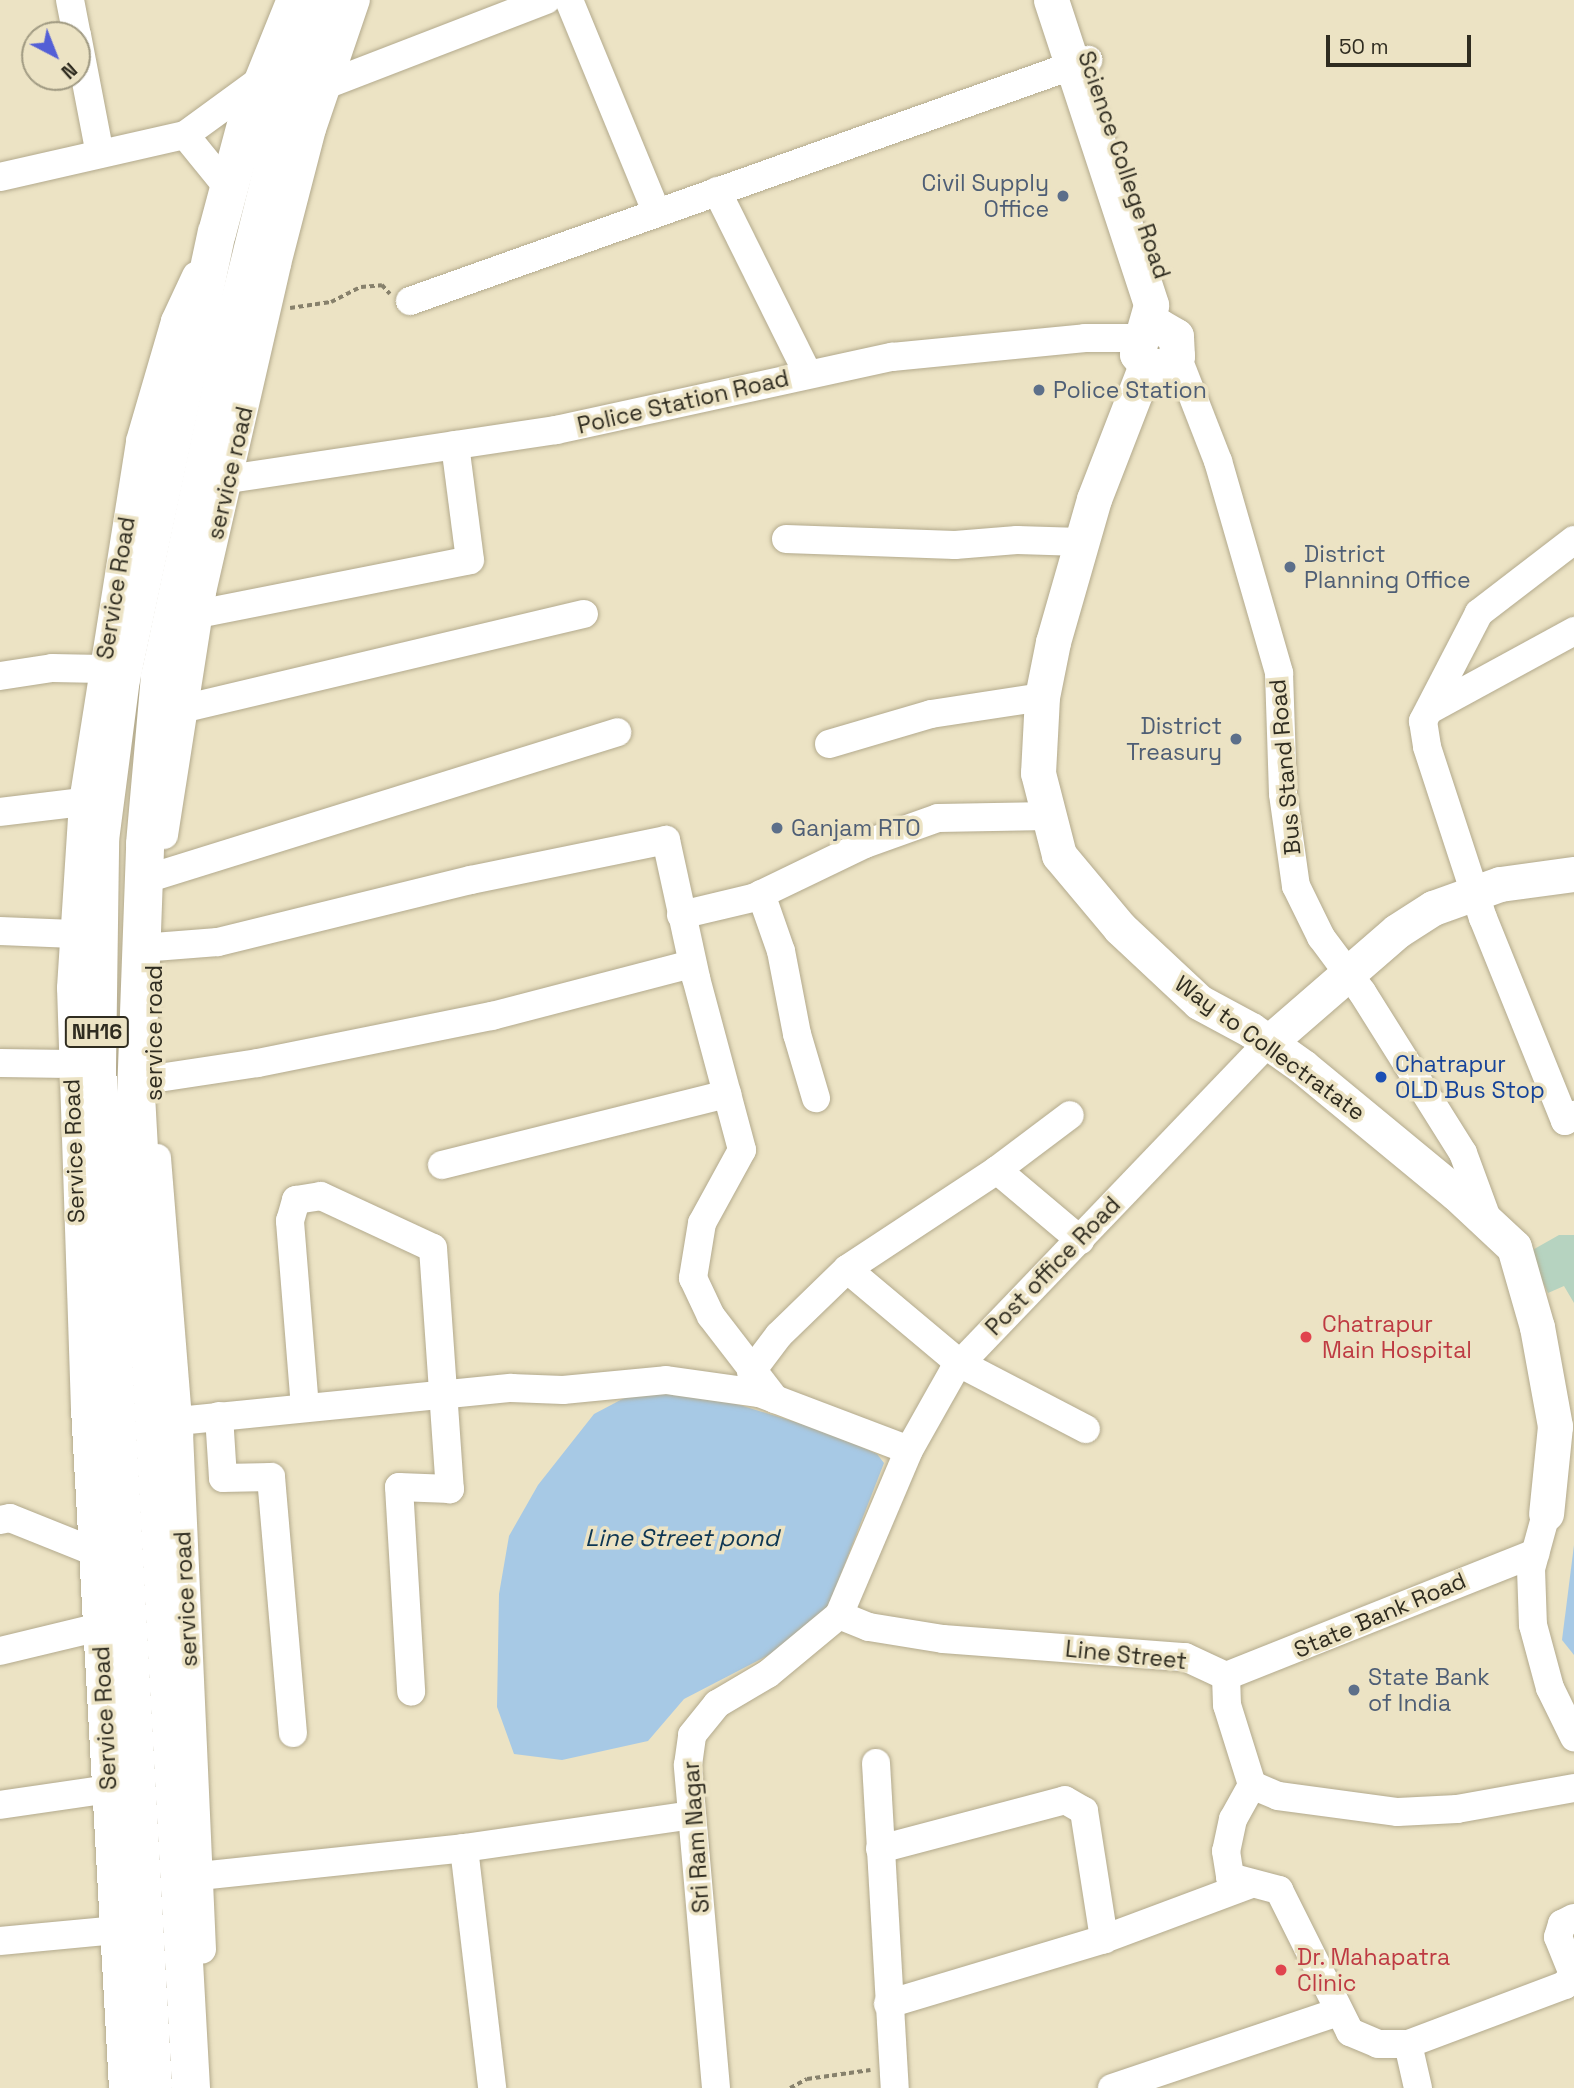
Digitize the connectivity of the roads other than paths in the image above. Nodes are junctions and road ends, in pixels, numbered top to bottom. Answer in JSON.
{"nodes":[{"id":1,"x":296,"y":0,"type":"edge"},
{"id":2,"x":328,"y":0,"type":"edge"},
{"id":3,"x":356,"y":0,"type":"edge"},
{"id":4,"x":546,"y":0,"type":"edge"},
{"id":5,"x":569,"y":0,"type":"edge"},
{"id":6,"x":1051,"y":0,"type":"edge"},
{"id":7,"x":1069,"y":0,"type":"edge"},
{"id":8,"x":74,"y":1,"type":"edge"},
{"id":9,"x":76,"y":21,"type":"edge"},
{"id":10,"x":1081,"y":63,"type":"junction"},
{"id":11,"x":266,"y":76,"type":"junction"},
{"id":12,"x":326,"y":85,"type":"junction"},
{"id":13,"x":88,"y":91,"type":"edge"},
{"id":14,"x":185,"y":135,"type":"junction"},
{"id":15,"x":100,"y":154,"type":"junction"},
{"id":16,"x":0,"y":177,"type":"edge"},
{"id":17,"x":228,"y":188,"type":"junction"},
{"id":18,"x":717,"y":191,"type":"junction"},
{"id":19,"x":657,"y":213,"type":"junction"},
{"id":20,"x":217,"y":233,"type":"junction"},
{"id":21,"x":410,"y":301,"type":"road end"},
{"id":22,"x":1156,"y":344,"type":"junction"},
{"id":23,"x":808,"y":374,"type":"junction"},
{"id":24,"x":455,"y":445,"type":"junction"},
{"id":25,"x":229,"y":479,"type":"junction"},
{"id":26,"x":786,"y":539,"type":"dead end"},
{"id":27,"x":1574,"y":540,"type":"edge"},
{"id":28,"x":1082,"y":542,"type":"junction"},
{"id":29,"x":198,"y":614,"type":"junction"},
{"id":30,"x":584,"y":614,"type":"dead end"},
{"id":31,"x":1574,"y":631,"type":"edge"},
{"id":32,"x":103,"y":669,"type":"junction"},
{"id":33,"x":0,"y":676,"type":"edge"},
{"id":34,"x":1042,"y":697,"type":"junction"},
{"id":35,"x":1433,"y":708,"type":"junction"},
{"id":36,"x":182,"y":709,"type":"junction"},
{"id":37,"x":617,"y":732,"type":"dead end"},
{"id":38,"x":830,"y":744,"type":"dead end"},
{"id":39,"x":83,"y":802,"type":"junction"},
{"id":40,"x":0,"y":812,"type":"edge"},
{"id":41,"x":1049,"y":816,"type":"junction"},
{"id":42,"x":1574,"y":874,"type":"edge"},
{"id":43,"x":159,"y":876,"type":"junction"},
{"id":44,"x":1475,"y":892,"type":"junction"},
{"id":45,"x":761,"y":894,"type":"junction"},
{"id":46,"x":681,"y":915,"type":"junction"},
{"id":47,"x":0,"y":931,"type":"edge"},
{"id":48,"x":74,"y":934,"type":"junction"},
{"id":49,"x":154,"y":947,"type":"junction"},
{"id":50,"x":692,"y":964,"type":"junction"},
{"id":51,"x":1348,"y":975,"type":"junction"},
{"id":52,"x":1269,"y":1042,"type":"junction"},
{"id":53,"x":0,"y":1063,"type":"edge"},
{"id":54,"x":71,"y":1063,"type":"junction"},
{"id":55,"x":152,"y":1079,"type":"junction"},
{"id":56,"x":727,"y":1094,"type":"junction"},
{"id":57,"x":816,"y":1098,"type":"dead end"},
{"id":58,"x":1070,"y":1115,"type":"dead end"},
{"id":59,"x":1574,"y":1115,"type":"edge"},
{"id":60,"x":442,"y":1165,"type":"dead end"},
{"id":61,"x":998,"y":1170,"type":"junction"},
{"id":62,"x":1489,"y":1224,"type":"junction"},
{"id":63,"x":1080,"y":1240,"type":"junction"},
{"id":64,"x":848,"y":1269,"type":"junction"},
{"id":65,"x":959,"y":1363,"type":"junction"},
{"id":66,"x":751,"y":1372,"type":"junction"},
{"id":67,"x":445,"y":1396,"type":"junction"},
{"id":68,"x":775,"y":1399,"type":"junction"},
{"id":69,"x":305,"y":1408,"type":"junction"},
{"id":70,"x":219,"y":1416,"type":"junction"},
{"id":71,"x":178,"y":1421,"type":"junction"},
{"id":72,"x":1086,"y":1429,"type":"dead end"},
{"id":73,"x":909,"y":1450,"type":"junction"},
{"id":74,"x":1546,"y":1514,"type":"joint"},
{"id":75,"x":0,"y":1520,"type":"edge"},
{"id":76,"x":95,"y":1552,"type":"junction"},
{"id":77,"x":1535,"y":1553,"type":"junction"},
{"id":78,"x":839,"y":1615,"type":"junction"},
{"id":79,"x":100,"y":1627,"type":"junction"},
{"id":80,"x":0,"y":1651,"type":"edge"},
{"id":81,"x":1226,"y":1676,"type":"junction"},
{"id":82,"x":411,"y":1692,"type":"dead end"},
{"id":83,"x":293,"y":1732,"type":"dead end"},
{"id":84,"x":1574,"y":1737,"type":"edge"},
{"id":85,"x":876,"y":1763,"type":"dead end"},
{"id":86,"x":1252,"y":1785,"type":"junction"},
{"id":87,"x":1574,"y":1788,"type":"edge"},
{"id":88,"x":110,"y":1789,"type":"junction"},
{"id":89,"x":0,"y":1805,"type":"edge"},
{"id":90,"x":692,"y":1815,"type":"junction"},
{"id":91,"x":464,"y":1848,"type":"junction"},
{"id":92,"x":880,"y":1849,"type":"junction"},
{"id":93,"x":199,"y":1876,"type":"junction"},
{"id":94,"x":1251,"y":1884,"type":"junction"},
{"id":95,"x":1574,"y":1918,"type":"edge"},
{"id":96,"x":117,"y":1930,"type":"junction"},
{"id":97,"x":1104,"y":1939,"type":"junction"},
{"id":98,"x":0,"y":1941,"type":"edge"},
{"id":99,"x":888,"y":2004,"type":"junction"},
{"id":100,"x":1338,"y":2012,"type":"junction"},
{"id":101,"x":1408,"y":2044,"type":"junction"},
{"id":102,"x":894,"y":2077,"type":"edge"},
{"id":103,"x":123,"y":2088,"type":"edge"},
{"id":104,"x":153,"y":2088,"type":"edge"},
{"id":105,"x":191,"y":2088,"type":"edge"},
{"id":106,"x":209,"y":2088,"type":"edge"},
{"id":107,"x":492,"y":2088,"type":"edge"},
{"id":108,"x":716,"y":2088,"type":"edge"},
{"id":109,"x":1112,"y":2088,"type":"edge"},
{"id":110,"x":1418,"y":2088,"type":"edge"}],
"edges":[{"from":1,"to":11,"type":"highway","number":"NH16"},
{"from":2,"to":105,"type":"highway","number":"NH16"},
{"from":3,"to":12,"type":"street","name":"service road"},
{"from":4,"to":12,"type":"street"},
{"from":5,"to":19,"type":"street"},
{"from":6,"to":10,"type":"main road","name":"Science College Road"},
{"from":7,"to":10,"type":"main road","name":"Science College Road"},
{"from":8,"to":9,"type":"street"},
{"from":10,"to":18,"type":"street"},
{"from":10,"to":22,"type":"main road","name":"Science College Road"},
{"from":11,"to":14,"type":"street"},
{"from":11,"to":17,"type":"highway","number":"NH16"},
{"from":12,"to":25,"type":"street","name":"service road"},
{"from":13,"to":15,"type":"street"},
{"from":14,"to":15,"type":"street"},
{"from":14,"to":17,"type":"street"},
{"from":15,"to":16,"type":"street"},
{"from":17,"to":20,"type":"highway","number":"NH16"},
{"from":18,"to":19,"type":"street"},
{"from":18,"to":23,"type":"street"},
{"from":19,"to":21,"type":"street"},
{"from":20,"to":32,"type":"street","name":"Service Road"},
{"from":20,"to":104,"type":"highway","number":"NH16"},
{"from":22,"to":23,"type":"street","name":"Police Station Road"},
{"from":22,"to":28,"type":"main road","name":"Way to Collectratate"},
{"from":22,"to":51,"type":"street","name":"Bus Stand Road"},
{"from":23,"to":24,"type":"street","name":"Police Station Road"},
{"from":24,"to":25,"type":"street","name":"Police Station Road"},
{"from":24,"to":29,"type":"street"},
{"from":25,"to":29,"type":"street","name":"service road"},
{"from":26,"to":28,"type":"street"},
{"from":27,"to":35,"type":"street"},
{"from":28,"to":34,"type":"main road","name":"Way to Collectratate"},
{"from":29,"to":36,"type":"street","name":"service road"},
{"from":30,"to":36,"type":"street"},
{"from":31,"to":35,"type":"street"},
{"from":32,"to":33,"type":"street"},
{"from":32,"to":39,"type":"street","name":"Service Road"},
{"from":34,"to":38,"type":"street"},
{"from":34,"to":41,"type":"main road","name":"Way to Collectratate"},
{"from":35,"to":44,"type":"street"},
{"from":36,"to":43,"type":"street","name":"service road"},
{"from":37,"to":43,"type":"street"},
{"from":39,"to":40,"type":"street"},
{"from":39,"to":48,"type":"street","name":"Service Road"},
{"from":41,"to":45,"type":"street"},
{"from":41,"to":52,"type":"main road","name":"Way to Collectratate"},
{"from":42,"to":44,"type":"main road","name":"Post office Road"},
{"from":43,"to":49,"type":"street","name":"service road"},
{"from":44,"to":51,"type":"main road","name":"Post office Road"},
{"from":44,"to":59,"type":"street"},
{"from":45,"to":46,"type":"street"},
{"from":45,"to":57,"type":"street"},
{"from":46,"to":49,"type":"street"},
{"from":46,"to":50,"type":"street"},
{"from":47,"to":48,"type":"street"},
{"from":48,"to":54,"type":"street","name":"Service Road"},
{"from":49,"to":55,"type":"street","name":"service road"},
{"from":50,"to":55,"type":"street"},
{"from":50,"to":56,"type":"street"},
{"from":51,"to":52,"type":"main road","name":"Post office Road"},
{"from":51,"to":62,"type":"street","name":"Bus Stand Road"},
{"from":52,"to":62,"type":"main road","name":"Way to Collectratate"},
{"from":52,"to":63,"type":"street","name":"Post office Road"},
{"from":53,"to":54,"type":"street"},
{"from":54,"to":76,"type":"street","name":"Service Road"},
{"from":55,"to":71,"type":"street","name":"service road"},
{"from":56,"to":60,"type":"street"},
{"from":56,"to":66,"type":"street"},
{"from":58,"to":61,"type":"street"},
{"from":61,"to":63,"type":"street"},
{"from":61,"to":64,"type":"street"},
{"from":62,"to":74,"type":"main road","name":"Way to Collectratate"},
{"from":63,"to":65,"type":"street","name":"Post office Road"},
{"from":64,"to":65,"type":"street"},
{"from":64,"to":66,"type":"street"},
{"from":65,"to":72,"type":"street"},
{"from":65,"to":73,"type":"street","name":"Post office Road"},
{"from":66,"to":68,"type":"street"},
{"from":67,"to":68,"type":"street"},
{"from":67,"to":69,"type":"street"},
{"from":67,"to":69,"type":"street"},
{"from":67,"to":82,"type":"street"},
{"from":68,"to":73,"type":"street"},
{"from":69,"to":70,"type":"street"},
{"from":70,"to":71,"type":"street"},
{"from":70,"to":83,"type":"street"},
{"from":71,"to":93,"type":"street","name":"service road"},
{"from":73,"to":78,"type":"street","name":"Post office Road"},
{"from":74,"to":77,"type":"street"},
{"from":75,"to":76,"type":"street"},
{"from":76,"to":79,"type":"street","name":"Service Road"},
{"from":77,"to":81,"type":"street","name":"State Bank Road"},
{"from":77,"to":84,"type":"street"},
{"from":78,"to":81,"type":"street","name":"Line Street"},
{"from":78,"to":90,"type":"street","name":"Sri Ram Nagar"},
{"from":79,"to":80,"type":"street"},
{"from":79,"to":88,"type":"street","name":"Service Road"},
{"from":81,"to":86,"type":"street"},
{"from":85,"to":92,"type":"street"},
{"from":86,"to":87,"type":"street"},
{"from":86,"to":94,"type":"street"},
{"from":88,"to":89,"type":"street"},
{"from":88,"to":96,"type":"street","name":"Service Road"},
{"from":90,"to":91,"type":"street"},
{"from":90,"to":108,"type":"street","name":"Sri Ram Nagar"},
{"from":91,"to":93,"type":"street"},
{"from":91,"to":107,"type":"street"},
{"from":92,"to":97,"type":"street"},
{"from":92,"to":99,"type":"street"},
{"from":93,"to":106,"type":"street","name":"service road"},
{"from":94,"to":97,"type":"street"},
{"from":94,"to":100,"type":"street"},
{"from":95,"to":101,"type":"street"},
{"from":96,"to":98,"type":"street"},
{"from":96,"to":103,"type":"street","name":"Service Road"},
{"from":97,"to":99,"type":"street"},
{"from":99,"to":102,"type":"street"},
{"from":100,"to":101,"type":"street"},
{"from":100,"to":109,"type":"street"},
{"from":101,"to":110,"type":"street"}]}
